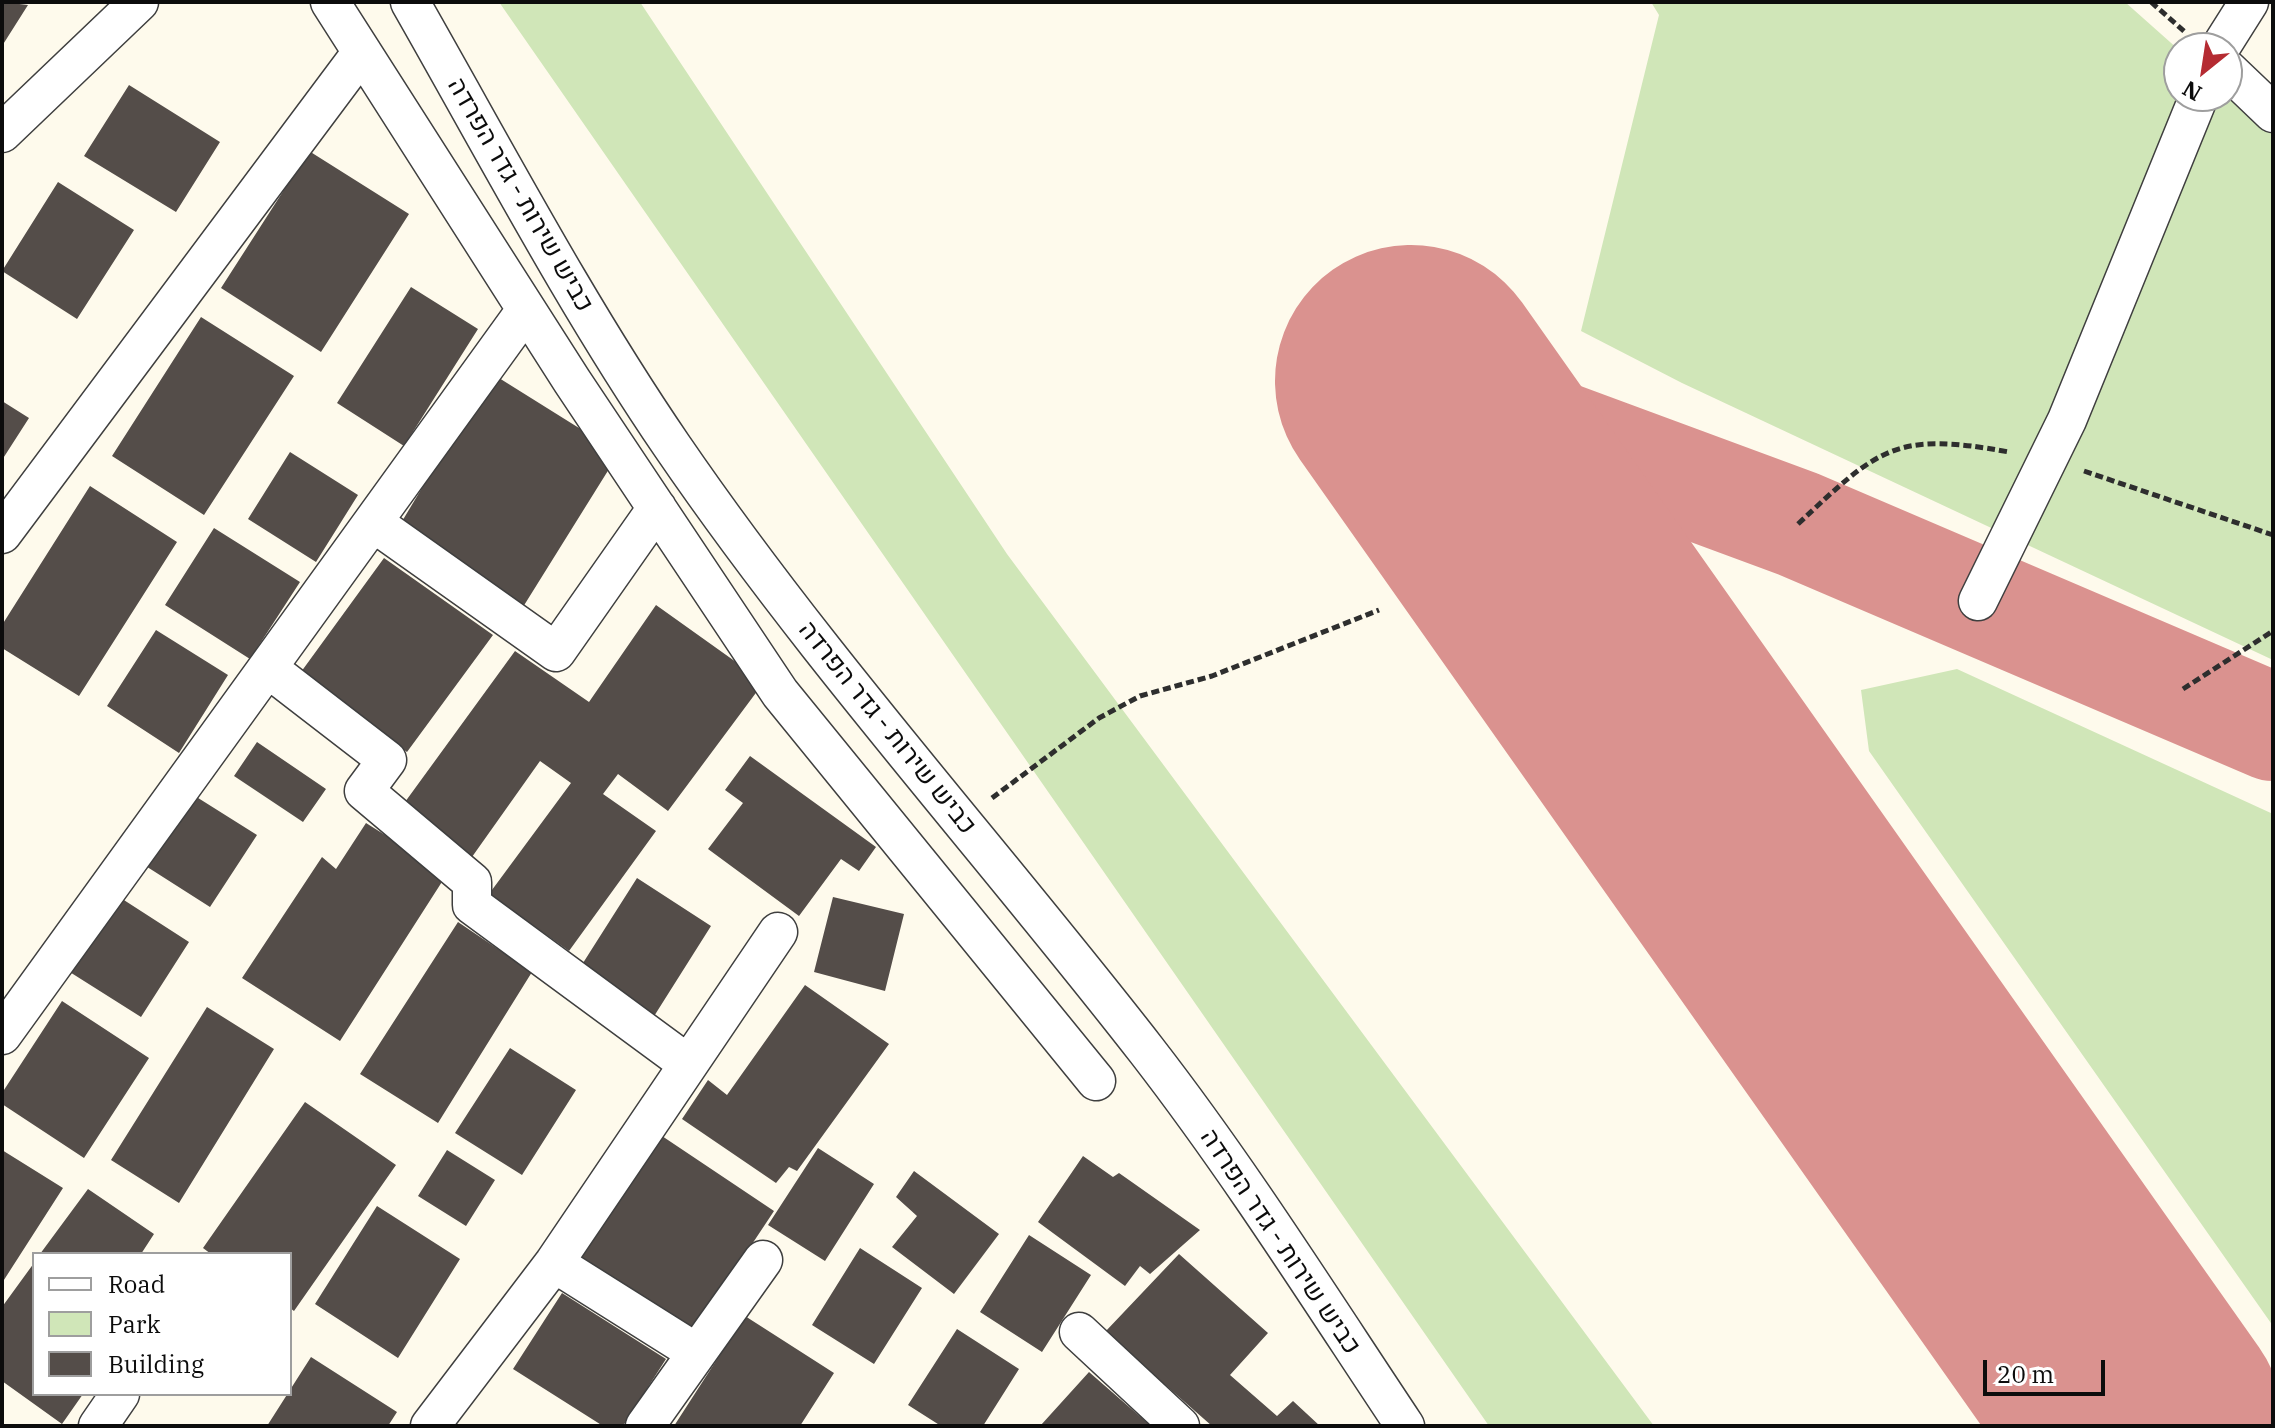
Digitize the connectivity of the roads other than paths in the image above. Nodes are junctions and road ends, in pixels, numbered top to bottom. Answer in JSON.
{"nodes":[{"id":1,"x":139,"y":2,"type":"edge"},
{"id":2,"x":330,"y":2,"type":"edge"},
{"id":3,"x":410,"y":2,"type":"edge"},
{"id":4,"x":2249,"y":2,"type":"edge"},
{"id":5,"x":2218,"y":32,"type":"edge"},
{"id":6,"x":362,"y":52,"type":"junction"},
{"id":7,"x":2243,"y":84,"type":"edge"},
{"id":8,"x":2192,"y":112,"type":"edge"},
{"id":9,"x":2273,"y":113,"type":"edge"},
{"id":10,"x":2,"y":133,"type":"edge"},
{"id":11,"x":526,"y":310,"type":"junction"},
{"id":12,"x":657,"y":508,"type":"junction"},
{"id":13,"x":374,"y":523,"type":"junction"},
{"id":14,"x":2,"y":534,"type":"edge"},
{"id":15,"x":1978,"y":601,"type":"dead end"},
{"id":16,"x":269,"y":669,"type":"junction"},
{"id":17,"x":778,"y":932,"type":"dead end"},
{"id":18,"x":2,"y":1035,"type":"edge"},
{"id":19,"x":688,"y":1064,"type":"junction"},
{"id":20,"x":1096,"y":1081,"type":"dead end"},
{"id":21,"x":763,"y":1260,"type":"dead end"},
{"id":22,"x":554,"y":1263,"type":"junction"},
{"id":23,"x":1079,"y":1332,"type":"dead end"},
{"id":24,"x":697,"y":1353,"type":"junction"},
{"id":25,"x":119,"y":1396,"type":"edge"},
{"id":26,"x":98,"y":1426,"type":"edge"},
{"id":27,"x":430,"y":1426,"type":"edge"},
{"id":28,"x":645,"y":1426,"type":"edge"},
{"id":29,"x":1180,"y":1426,"type":"edge"},
{"id":30,"x":1405,"y":1426,"type":"edge"}],
"edges":[{"from":1,"to":10,"type":"street"},
{"from":2,"to":6,"type":"street"},
{"from":3,"to":30,"type":"street","name":"כביש שירות - גדר הפרדה"},
{"from":4,"to":5,"type":"street"},
{"from":6,"to":11,"type":"street"},
{"from":6,"to":14,"type":"street"},
{"from":7,"to":9,"type":"street"},
{"from":8,"to":15,"type":"street"},
{"from":11,"to":12,"type":"street"},
{"from":11,"to":13,"type":"street"},
{"from":12,"to":13,"type":"street"},
{"from":12,"to":20,"type":"street"},
{"from":13,"to":16,"type":"street"},
{"from":16,"to":18,"type":"street"},
{"from":16,"to":19,"type":"street"},
{"from":17,"to":19,"type":"street"},
{"from":19,"to":22,"type":"street"},
{"from":21,"to":24,"type":"street"},
{"from":22,"to":24,"type":"street"},
{"from":22,"to":27,"type":"street"},
{"from":23,"to":29,"type":"street"},
{"from":24,"to":28,"type":"street"},
{"from":25,"to":26,"type":"street"}]}
